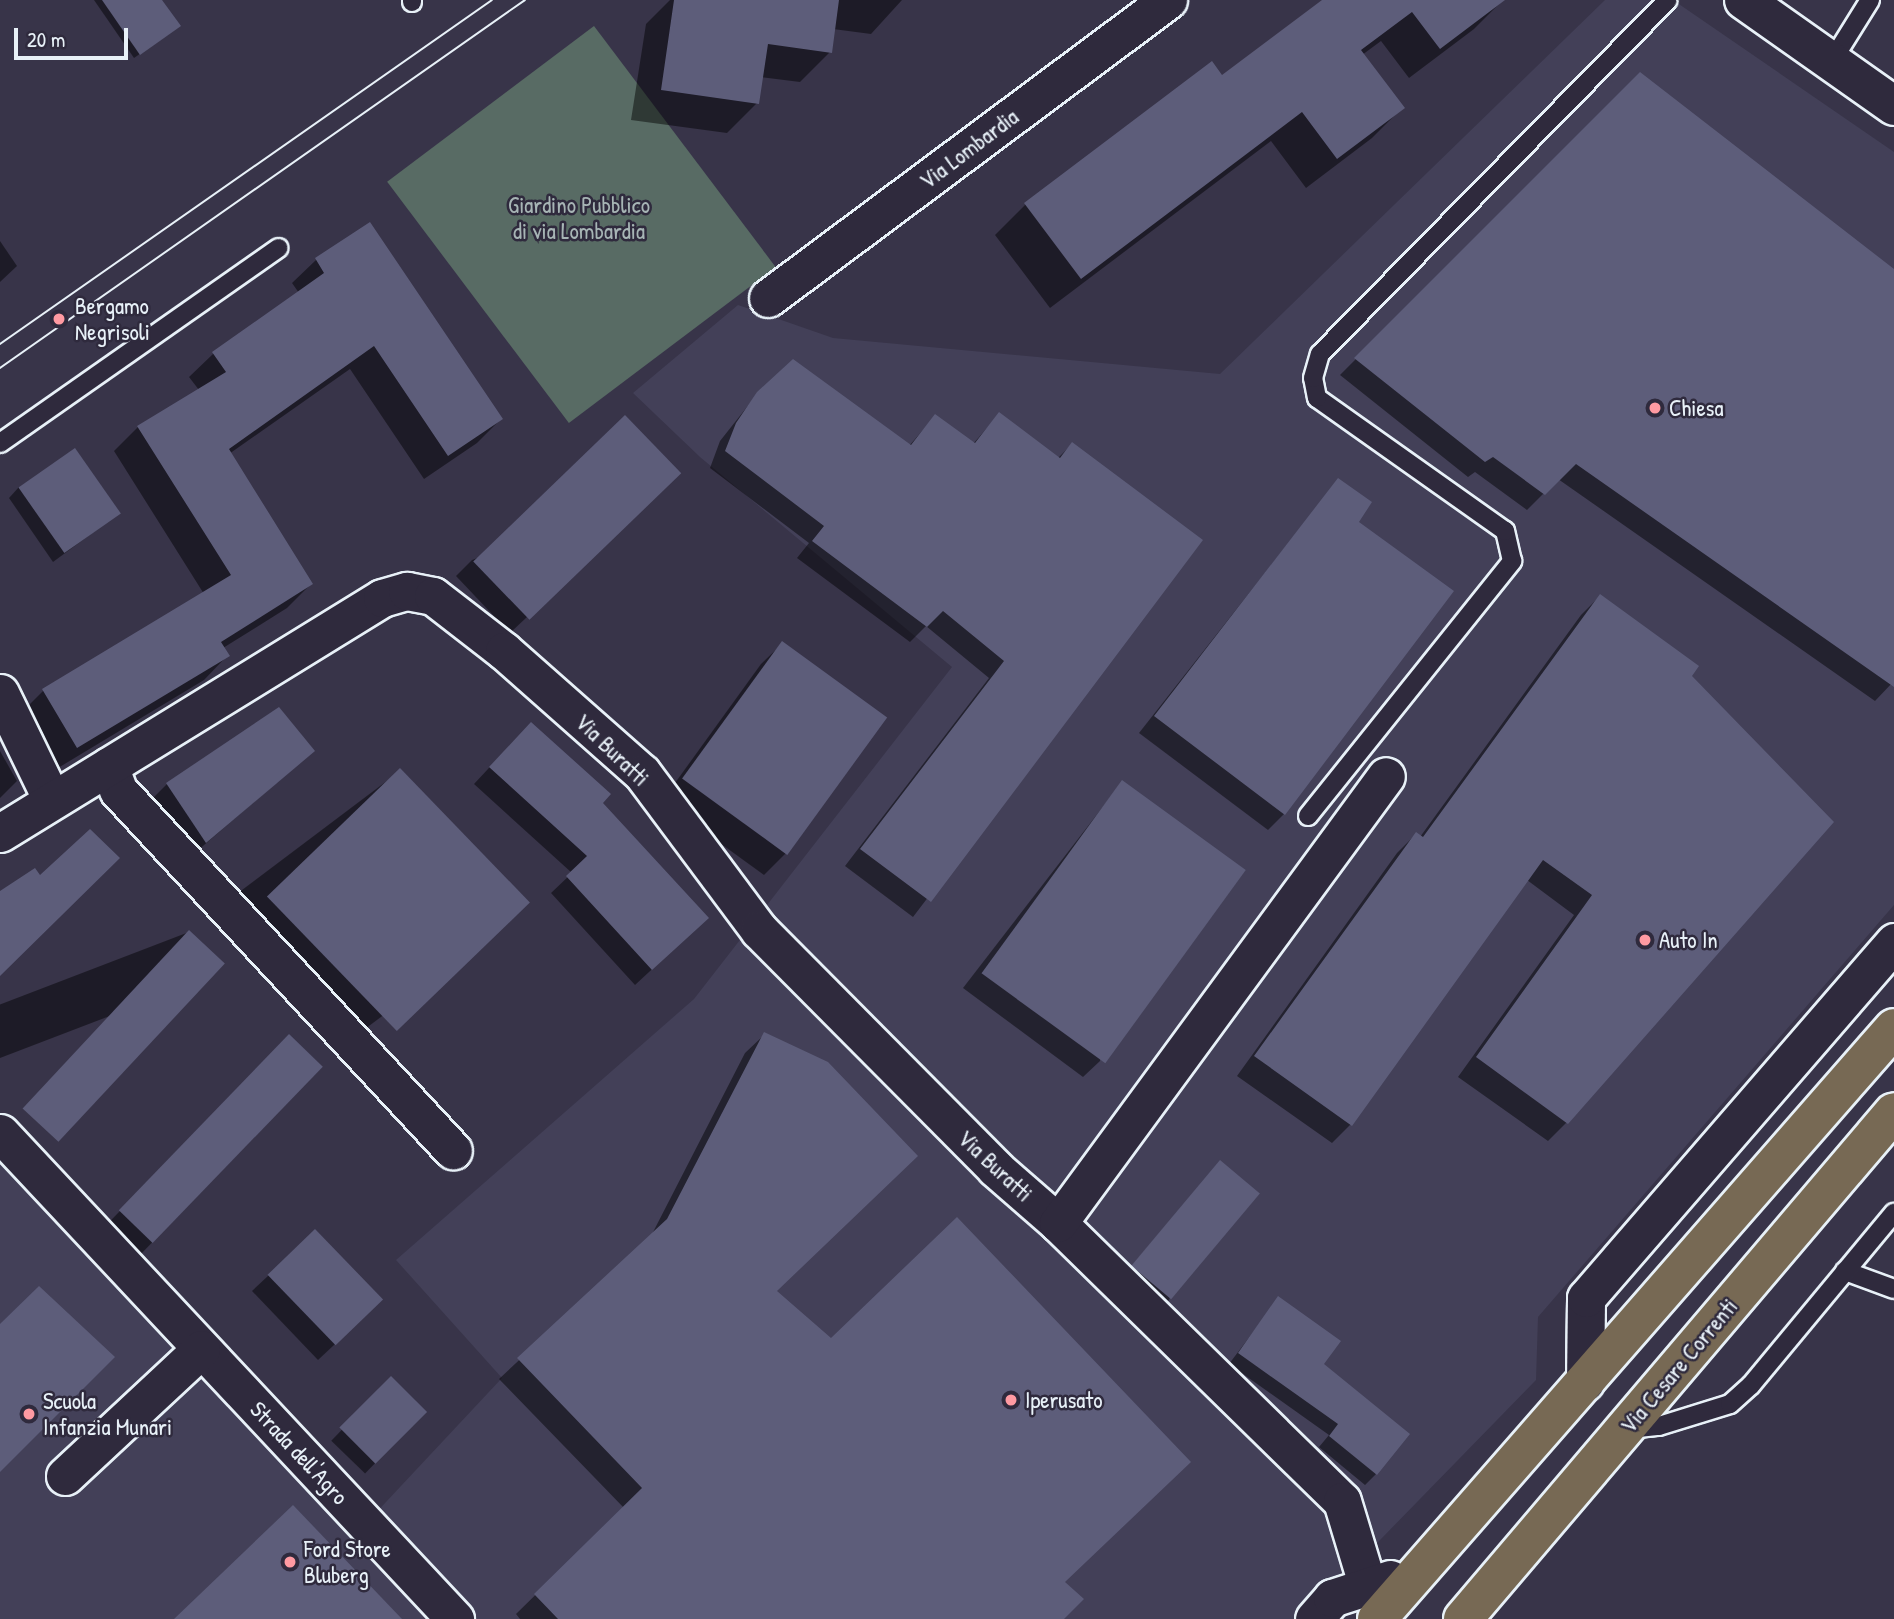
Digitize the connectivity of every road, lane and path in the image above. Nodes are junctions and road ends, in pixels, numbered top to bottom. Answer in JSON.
{"nodes":[{"id":1,"x":1168,"y":0,"type":"edge"},
{"id":2,"x":1668,"y":0,"type":"edge"},
{"id":3,"x":1744,"y":0,"type":"edge"},
{"id":4,"x":1870,"y":0,"type":"edge"},
{"id":5,"x":1832,"y":61,"type":"junction"},
{"id":6,"x":1894,"y":106,"type":"edge"},
{"id":7,"x":279,"y":248,"type":"dead end"},
{"id":8,"x":768,"y":298,"type":"dead end"},
{"id":9,"x":0,"y":443,"type":"edge"},
{"id":10,"x":0,"y":693,"type":"edge"},
{"id":11,"x":109,"y":766,"type":"junction"},
{"id":12,"x":1386,"y":776,"type":"dead end"},
{"id":13,"x":52,"y":800,"type":"junction"},
{"id":14,"x":1308,"y":816,"type":"dead end"},
{"id":15,"x":0,"y":833,"type":"edge"},
{"id":16,"x":1894,"y":942,"type":"edge"},
{"id":17,"x":1894,"y":1028,"type":"edge"},
{"id":18,"x":1894,"y":1112,"type":"edge"},
{"id":19,"x":0,"y":1133,"type":"edge"},
{"id":20,"x":453,"y":1150,"type":"dead end"},
{"id":21,"x":1894,"y":1213,"type":"edge"},
{"id":22,"x":1058,"y":1223,"type":"junction"},
{"id":23,"x":1845,"y":1271,"type":"junction"},
{"id":24,"x":1894,"y":1289,"type":"edge"},
{"id":25,"x":201,"y":1349,"type":"junction"},
{"id":26,"x":1586,"y":1382,"type":"junction"},
{"id":27,"x":1626,"y":1430,"type":"junction"},
{"id":28,"x":65,"y":1476,"type":"dead end"},
{"id":29,"x":1372,"y":1601,"type":"edge"},
{"id":30,"x":455,"y":1619,"type":"edge"},
{"id":31,"x":1314,"y":1619,"type":"edge"},
{"id":32,"x":1463,"y":1619,"type":"edge"}],
"edges":[{"from":1,"to":8,"type":"street","name":"Via Lombardia"},
{"from":2,"to":14,"type":"lane"},
{"from":3,"to":5,"type":"street"},
{"from":4,"to":5,"type":"lane"},
{"from":5,"to":6,"type":"street"},
{"from":7,"to":9,"type":"lane"},
{"from":10,"to":13,"type":"street"},
{"from":11,"to":13,"type":"street","name":"Via Buratti"},
{"from":11,"to":20,"type":"street"},
{"from":11,"to":22,"type":"street","name":"Via Buratti"},
{"from":12,"to":22,"type":"street"},
{"from":13,"to":15,"type":"street","name":"Via Buratti"},
{"from":16,"to":26,"type":"street"},
{"from":17,"to":26,"type":"highway"},
{"from":18,"to":27,"type":"highway","name":"Via Cesare Correnti"},
{"from":19,"to":25,"type":"street","name":"Strada dell'Agro"},
{"from":21,"to":23,"type":"lane"},
{"from":22,"to":29,"type":"street","name":"Via Buratti"},
{"from":23,"to":24,"type":"lane"},
{"from":23,"to":27,"type":"lane"},
{"from":25,"to":28,"type":"street"},
{"from":25,"to":30,"type":"street","name":"Strada dell'Agro"},
{"from":26,"to":29,"type":"highway"},
{"from":27,"to":32,"type":"highway","name":"Via Cesare Correnti"},
{"from":29,"to":31,"type":"street"}]}
